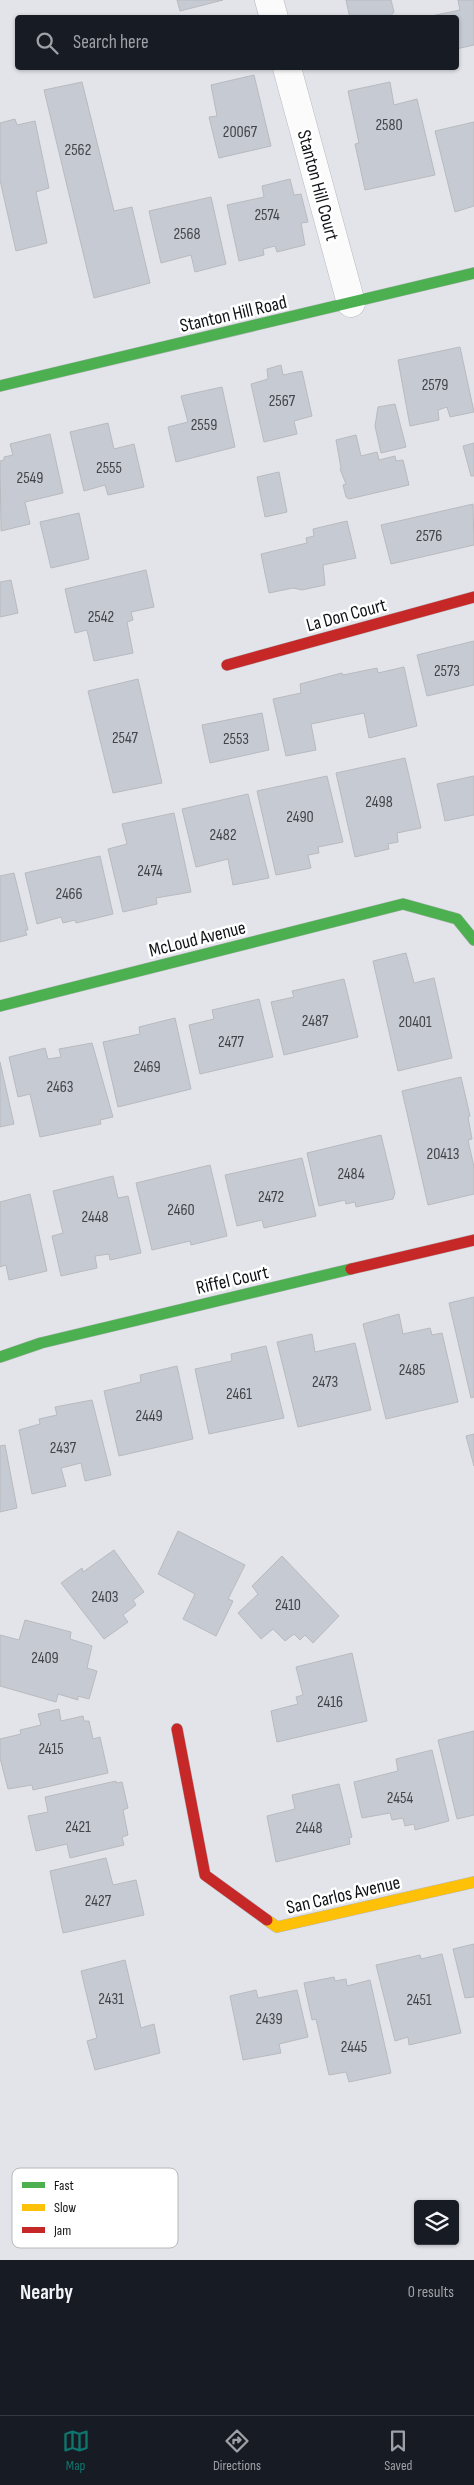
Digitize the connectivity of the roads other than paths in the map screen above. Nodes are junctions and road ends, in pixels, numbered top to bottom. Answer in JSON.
{"nodes":[{"id":1,"x":269,"y":0,"type":"edge"},
{"id":2,"x":273,"y":15,"type":"edge"},
{"id":3,"x":288,"y":70,"type":"edge"},
{"id":4,"x":474,"y":272,"type":"edge"},
{"id":5,"x":351,"y":303,"type":"junction"},
{"id":6,"x":0,"y":386,"type":"edge"},
{"id":7,"x":474,"y":597,"type":"edge"},
{"id":8,"x":226,"y":665,"type":"dead end"},
{"id":9,"x":474,"y":940,"type":"edge"},
{"id":10,"x":0,"y":1006,"type":"edge"},
{"id":11,"x":474,"y":1240,"type":"edge"},
{"id":12,"x":0,"y":1357,"type":"edge"},
{"id":13,"x":177,"y":1729,"type":"dead end"},
{"id":14,"x":474,"y":1882,"type":"edge"}],
"edges":[{"from":1,"to":2,"type":"street"},
{"from":3,"to":5,"type":"street","name":"Stanton Hill Court"},
{"from":4,"to":5,"type":"street","name":"Stanton Hill Road"},
{"from":5,"to":6,"type":"street","name":"Stanton Hill Road"},
{"from":7,"to":8,"type":"street","name":"La Don Court"},
{"from":9,"to":10,"type":"street","name":"McLoud Avenue"},
{"from":11,"to":12,"type":"street","name":"Riffel Court"},
{"from":13,"to":14,"type":"street","name":"San Carlos Avenue"}]}
